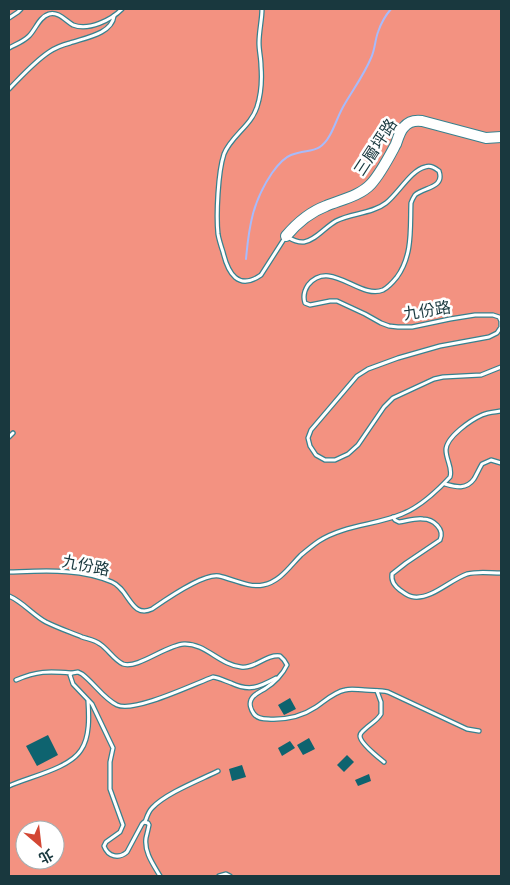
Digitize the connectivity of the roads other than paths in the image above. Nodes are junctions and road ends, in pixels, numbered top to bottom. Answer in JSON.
{"nodes":[{"id":1,"x":21,"y":9,"type":"edge"},
{"id":2,"x":122,"y":9,"type":"edge"},
{"id":3,"x":262,"y":9,"type":"edge"},
{"id":4,"x":114,"y":16,"type":"junction"},
{"id":5,"x":9,"y":18,"type":"edge"},
{"id":6,"x":9,"y":48,"type":"edge"},
{"id":7,"x":9,"y":89,"type":"edge"},
{"id":8,"x":501,"y":137,"type":"edge"},
{"id":9,"x":286,"y":236,"type":"junction"},
{"id":10,"x":500,"y":369,"type":"edge"},
{"id":11,"x":501,"y":411,"type":"edge"},
{"id":12,"x":13,"y":433,"type":"dead end"},
{"id":13,"x":9,"y":437,"type":"edge"},
{"id":14,"x":501,"y":463,"type":"edge"},
{"id":15,"x":444,"y":484,"type":"junction"},
{"id":16,"x":393,"y":517,"type":"junction"},
{"id":17,"x":9,"y":572,"type":"edge"},
{"id":18,"x":501,"y":573,"type":"edge"},
{"id":19,"x":9,"y":596,"type":"edge"},
{"id":20,"x":72,"y":673,"type":"junction"},
{"id":21,"x":280,"y":674,"type":"junction"},
{"id":22,"x":16,"y":680,"type":"dead end"},
{"id":23,"x":376,"y":690,"type":"junction"},
{"id":24,"x":88,"y":700,"type":"junction"},
{"id":25,"x":479,"y":731,"type":"dead end"},
{"id":26,"x":384,"y":762,"type":"dead end"},
{"id":27,"x":218,"y":771,"type":"dead end"},
{"id":28,"x":9,"y":786,"type":"edge"},
{"id":29,"x":146,"y":822,"type":"junction"},
{"id":30,"x":160,"y":876,"type":"edge"},
{"id":31,"x":219,"y":876,"type":"edge"},
{"id":32,"x":230,"y":876,"type":"edge"}],
"edges":[{"from":1,"to":5,"type":"lane"},
{"from":2,"to":4,"type":"lane"},
{"from":3,"to":9,"type":"lane"},
{"from":4,"to":6,"type":"lane"},
{"from":4,"to":7,"type":"lane"},
{"from":8,"to":9,"type":"street","name":"三層坪路"},
{"from":9,"to":10,"type":"lane","name":"九份路"},
{"from":11,"to":15,"type":"lane"},
{"from":12,"to":13,"type":"lane"},
{"from":14,"to":15,"type":"lane"},
{"from":15,"to":16,"type":"lane","name":"九份路"},
{"from":16,"to":17,"type":"lane","name":"九份路"},
{"from":16,"to":18,"type":"lane"},
{"from":19,"to":21,"type":"lane"},
{"from":20,"to":21,"type":"lane"},
{"from":20,"to":22,"type":"lane"},
{"from":20,"to":24,"type":"lane"},
{"from":21,"to":23,"type":"lane"},
{"from":23,"to":25,"type":"lane"},
{"from":23,"to":26,"type":"lane"},
{"from":24,"to":28,"type":"lane"},
{"from":24,"to":29,"type":"lane"},
{"from":27,"to":29,"type":"lane"},
{"from":29,"to":30,"type":"lane"},
{"from":31,"to":32,"type":"lane"}]}
